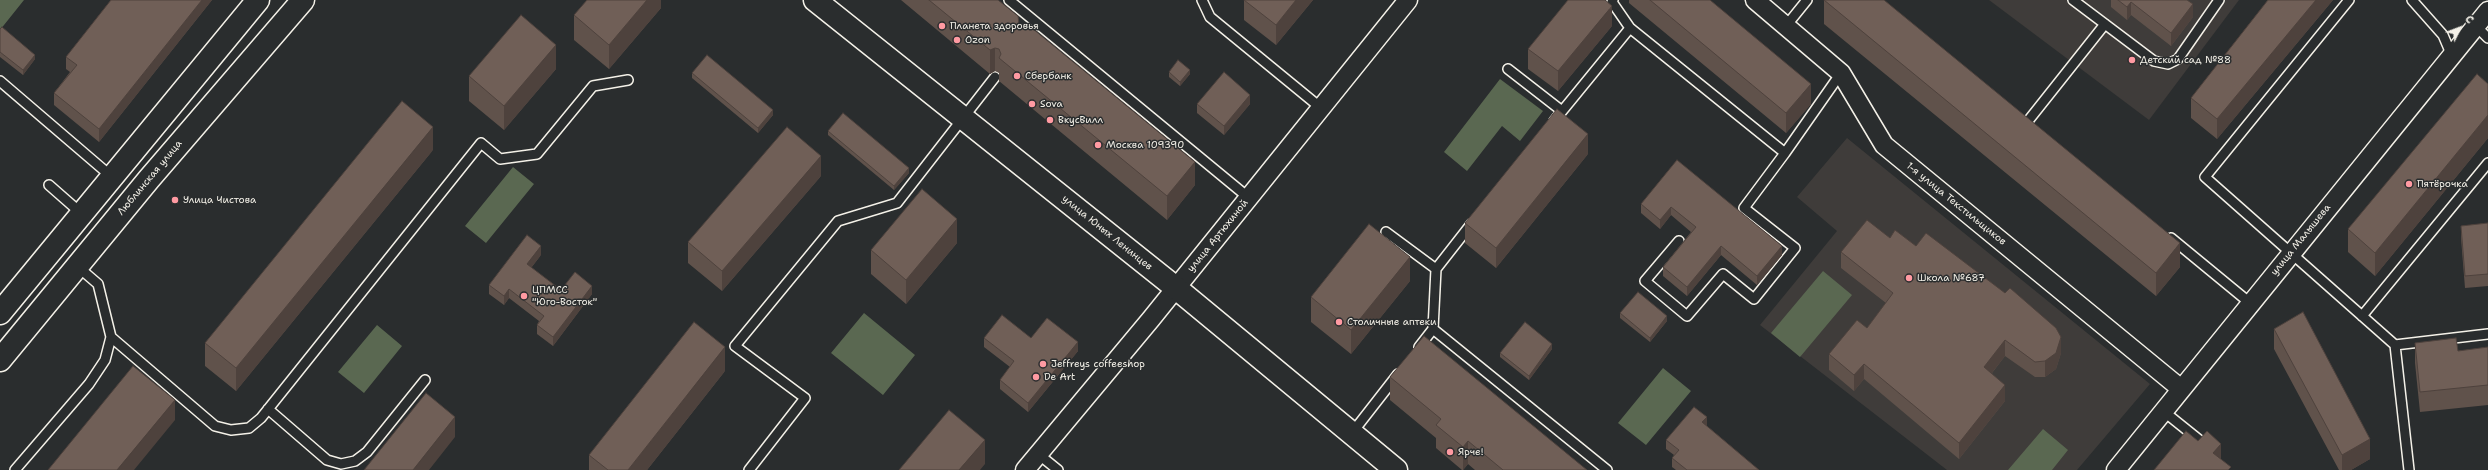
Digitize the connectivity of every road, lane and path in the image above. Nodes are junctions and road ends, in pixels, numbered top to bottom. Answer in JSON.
{"nodes":[{"id":1,"x":258,"y":0,"type":"edge"},
{"id":2,"x":303,"y":0,"type":"edge"},
{"id":3,"x":815,"y":0,"type":"edge"},
{"id":4,"x":1009,"y":0,"type":"edge"},
{"id":5,"x":1202,"y":0,"type":"edge"},
{"id":6,"x":1408,"y":0,"type":"edge"},
{"id":7,"x":1613,"y":0,"type":"edge"},
{"id":8,"x":1755,"y":0,"type":"edge"},
{"id":9,"x":1807,"y":0,"type":"edge"},
{"id":10,"x":2073,"y":0,"type":"edge"},
{"id":11,"x":2219,"y":0,"type":"edge"},
{"id":12,"x":2349,"y":0,"type":"edge"},
{"id":13,"x":2412,"y":0,"type":"edge"},
{"id":14,"x":2488,"y":11,"type":"edge"},
{"id":15,"x":1038,"y":24,"type":"junction"},
{"id":16,"x":2105,"y":24,"type":"junction"},
{"id":17,"x":1786,"y":26,"type":"junction"},
{"id":18,"x":1630,"y":28,"type":"junction"},
{"id":19,"x":2482,"y":32,"type":"edge"},
{"id":20,"x":1030,"y":34,"type":"edge"},
{"id":21,"x":2452,"y":56,"type":"junction"},
{"id":22,"x":1508,"y":69,"type":"dead end"},
{"id":23,"x":1841,"y":73,"type":"junction"},
{"id":24,"x":995,"y":77,"type":"dead end"},
{"id":25,"x":628,"y":80,"type":"dead end"},
{"id":26,"x":0,"y":81,"type":"edge"},
{"id":27,"x":1321,"y":108,"type":"junction"},
{"id":28,"x":1562,"y":111,"type":"junction"},
{"id":29,"x":963,"y":118,"type":"junction"},
{"id":30,"x":2028,"y":121,"type":"edge"},
{"id":31,"x":1548,"y":130,"type":"edge"},
{"id":32,"x":1785,"y":153,"type":"junction"},
{"id":33,"x":2488,"y":163,"type":"edge"},
{"id":34,"x":112,"y":177,"type":"junction"},
{"id":35,"x":49,"y":185,"type":"dead end"},
{"id":36,"x":1249,"y":198,"type":"junction"},
{"id":37,"x":82,"y":214,"type":"junction"},
{"id":38,"x":1480,"y":214,"type":"edge"},
{"id":39,"x":2161,"y":230,"type":"edge"},
{"id":40,"x":1386,"y":232,"type":"dead end"},
{"id":41,"x":1679,"y":241,"type":"dead end"},
{"id":42,"x":2290,"y":254,"type":"junction"},
{"id":43,"x":77,"y":266,"type":"junction"},
{"id":44,"x":1436,"y":269,"type":"junction"},
{"id":45,"x":1176,"y":288,"type":"junction"},
{"id":46,"x":2250,"y":302,"type":"junction"},
{"id":47,"x":0,"y":313,"type":"edge"},
{"id":48,"x":2362,"y":316,"type":"junction"},
{"id":49,"x":1433,"y":329,"type":"junction"},
{"id":50,"x":2488,"y":334,"type":"edge"},
{"id":51,"x":111,"y":337,"type":"junction"},
{"id":52,"x":2395,"y":345,"type":"junction"},
{"id":53,"x":1414,"y":354,"type":"edge"},
{"id":54,"x":0,"y":360,"type":"edge"},
{"id":55,"x":1404,"y":367,"type":"edge"},
{"id":56,"x":425,"y":380,"type":"dead end"},
{"id":57,"x":2180,"y":388,"type":"junction"},
{"id":58,"x":268,"y":409,"type":"junction"},
{"id":59,"x":2162,"y":410,"type":"junction"},
{"id":60,"x":1352,"y":433,"type":"junction"},
{"id":61,"x":1037,"y":453,"type":"junction"},
{"id":62,"x":2215,"y":454,"type":"edge"},
{"id":63,"x":15,"y":470,"type":"edge"},
{"id":64,"x":749,"y":470,"type":"edge"},
{"id":65,"x":1025,"y":470,"type":"edge"},
{"id":66,"x":1058,"y":470,"type":"edge"},
{"id":67,"x":1396,"y":470,"type":"edge"},
{"id":68,"x":1607,"y":470,"type":"edge"},
{"id":69,"x":2116,"y":470,"type":"edge"},
{"id":70,"x":2409,"y":470,"type":"edge"}],
"edges":[{"from":1,"to":34,"type":"main road"},
{"from":2,"to":43,"type":"main road","name":"Люблинская улица"},
{"from":3,"to":29,"type":"main road","name":"улица Юных Ленинцев"},
{"from":4,"to":15,"type":"lane"},
{"from":5,"to":27,"type":"lane"},
{"from":6,"to":27,"type":"street","name":"улица Артюхиной"},
{"from":7,"to":18,"type":"lane"},
{"from":8,"to":17,"type":"street","name":"1-я улица Текстильщиков"},
{"from":9,"to":17,"type":"lane"},
{"from":10,"to":16,"type":"lane"},
{"from":11,"to":16,"type":"lane"},
{"from":12,"to":42,"type":"lane"},
{"from":13,"to":21,"type":"lane"},
{"from":14,"to":19,"type":"street","name":"улица Малышева"},
{"from":15,"to":20,"type":"lane"},
{"from":15,"to":36,"type":"lane"},
{"from":16,"to":30,"type":"lane"},
{"from":17,"to":23,"type":"street","name":"1-я улица Текстильщиков"},
{"from":18,"to":28,"type":"lane"},
{"from":18,"to":32,"type":"lane"},
{"from":19,"to":21,"type":"street","name":"улица Малышева"},
{"from":21,"to":42,"type":"street","name":"улица Малышева"},
{"from":22,"to":28,"type":"lane"},
{"from":23,"to":32,"type":"lane"},
{"from":23,"to":57,"type":"street","name":"1-я улица Текстильщиков"},
{"from":24,"to":29,"type":"lane"},
{"from":25,"to":58,"type":"lane"},
{"from":26,"to":34,"type":"lane"},
{"from":27,"to":36,"type":"street","name":"улица Артюхиной"},
{"from":28,"to":31,"type":"lane"},
{"from":29,"to":45,"type":"main road","name":"улица Юных Ленинцев"},
{"from":29,"to":64,"type":"lane"},
{"from":32,"to":41,"type":"lane"},
{"from":33,"to":48,"type":"lane"},
{"from":34,"to":37,"type":"main road"},
{"from":35,"to":37,"type":"lane"},
{"from":36,"to":45,"type":"street","name":"улица Артюхиной"},
{"from":37,"to":47,"type":"main road"},
{"from":38,"to":44,"type":"lane"},
{"from":39,"to":46,"type":"lane"},
{"from":40,"to":44,"type":"lane"},
{"from":42,"to":46,"type":"street","name":"улица Малышева"},
{"from":42,"to":48,"type":"lane"},
{"from":43,"to":51,"type":"lane"},
{"from":43,"to":54,"type":"main road","name":"Люблинская улица"},
{"from":44,"to":49,"type":"lane"},
{"from":45,"to":60,"type":"main road","name":"улица Юных Ленинцев"},
{"from":45,"to":61,"type":"street","name":"улица Артюхиной"},
{"from":46,"to":57,"type":"street","name":"улица Малышева"},
{"from":48,"to":52,"type":"lane"},
{"from":49,"to":53,"type":"lane"},
{"from":49,"to":68,"type":"lane"},
{"from":50,"to":52,"type":"lane"},
{"from":51,"to":58,"type":"lane"},
{"from":51,"to":63,"type":"lane"},
{"from":52,"to":70,"type":"lane"},
{"from":55,"to":60,"type":"lane"},
{"from":56,"to":58,"type":"lane"},
{"from":57,"to":59,"type":"street","name":"улица Малышева"},
{"from":59,"to":62,"type":"lane"},
{"from":59,"to":69,"type":"street","name":"улица Малышева"},
{"from":60,"to":67,"type":"main road","name":"улица Юных Ленинцев"},
{"from":61,"to":65,"type":"street","name":"улица Артюхиной"},
{"from":61,"to":66,"type":"lane"}]}
